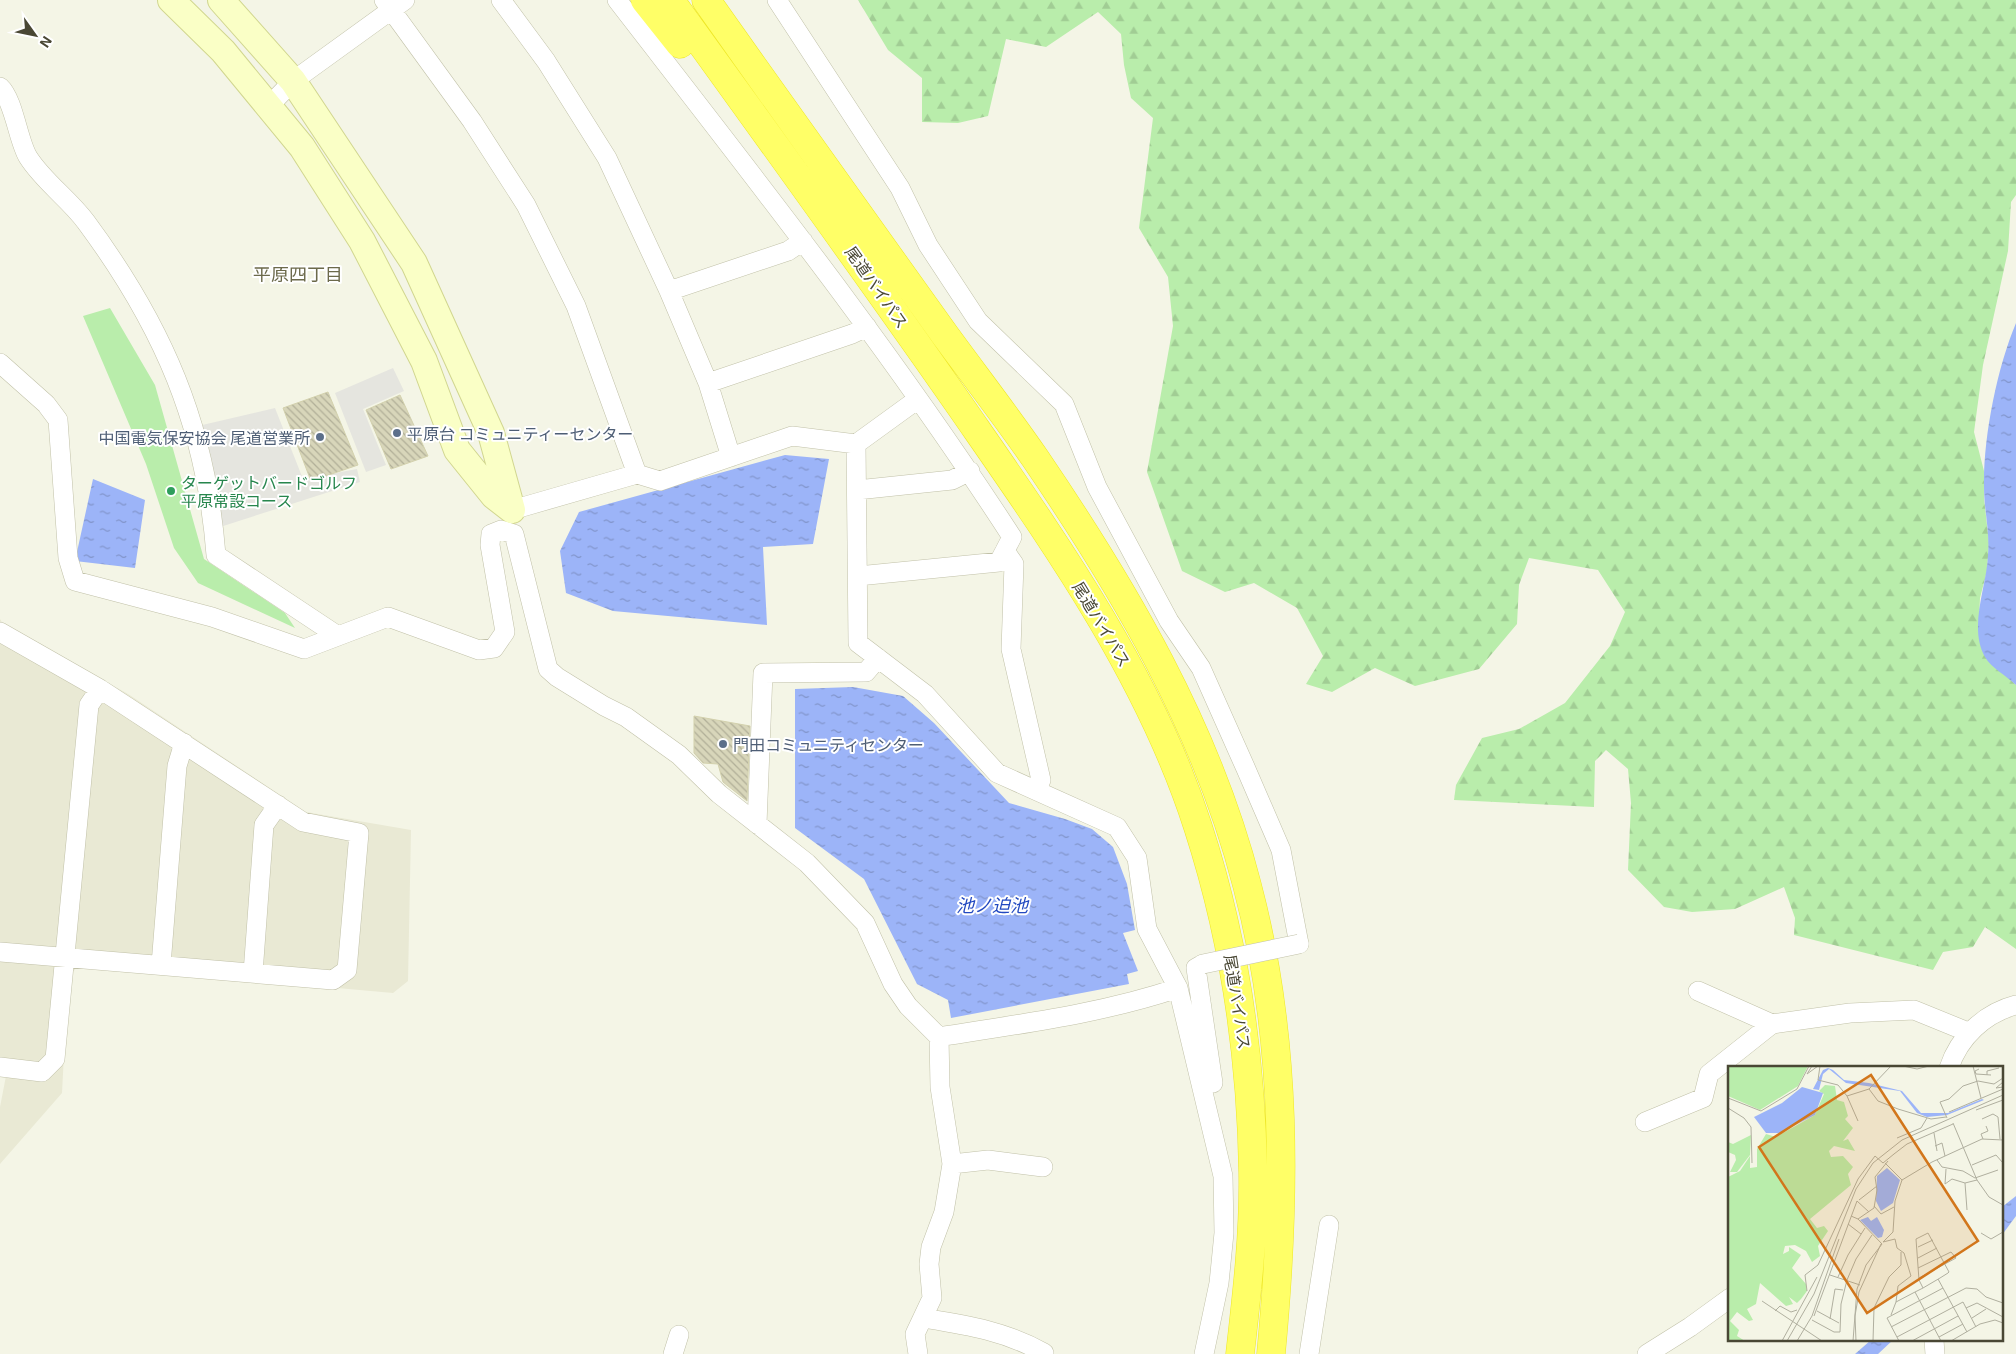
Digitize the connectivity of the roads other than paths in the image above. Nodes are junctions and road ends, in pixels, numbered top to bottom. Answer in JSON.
{"nodes":[{"id":1,"x":171,"y":0,"type":"edge"},
{"id":2,"x":221,"y":0,"type":"edge"},
{"id":3,"x":500,"y":0,"type":"edge"},
{"id":4,"x":617,"y":0,"type":"edge"},
{"id":5,"x":645,"y":0,"type":"edge"},
{"id":6,"x":670,"y":0,"type":"edge"},
{"id":7,"x":706,"y":0,"type":"edge"},
{"id":8,"x":714,"y":0,"type":"edge"},
{"id":9,"x":777,"y":0,"type":"edge"},
{"id":10,"x":394,"y":3,"type":"edge"},
{"id":11,"x":750,"y":62,"type":"junction"},
{"id":12,"x":292,"y":81,"type":"junction"},
{"id":13,"x":0,"y":87,"type":"edge"},
{"id":14,"x":269,"y":106,"type":"junction"},
{"id":15,"x":803,"y":241,"type":"junction"},
{"id":16,"x":865,"y":269,"type":"junction"},
{"id":17,"x":669,"y":291,"type":"junction"},
{"id":18,"x":866,"y":327,"type":"junction"},
{"id":19,"x":0,"y":364,"type":"edge"},
{"id":20,"x":708,"y":383,"type":"junction"},
{"id":21,"x":918,"y":400,"type":"junction"},
{"id":22,"x":490,"y":432,"type":"junction"},
{"id":23,"x":856,"y":444,"type":"junction"},
{"id":24,"x":458,"y":450,"type":"junction"},
{"id":25,"x":731,"y":457,"type":"junction"},
{"id":26,"x":970,"y":471,"type":"junction"},
{"id":27,"x":637,"y":474,"type":"junction"},
{"id":28,"x":857,"y":490,"type":"junction"},
{"id":29,"x":512,"y":510,"type":"junction"},
{"id":30,"x":1005,"y":551,"type":"junction"},
{"id":31,"x":858,"y":576,"type":"junction"},
{"id":32,"x":338,"y":636,"type":"junction"},
{"id":33,"x":3,"y":640,"type":"edge"},
{"id":34,"x":878,"y":658,"type":"junction"},
{"id":35,"x":100,"y":689,"type":"junction"},
{"id":36,"x":184,"y":743,"type":"junction"},
{"id":37,"x":1037,"y":790,"type":"junction"},
{"id":38,"x":278,"y":806,"type":"junction"},
{"id":39,"x":757,"y":824,"type":"junction"},
{"id":40,"x":0,"y":952,"type":"edge"},
{"id":41,"x":64,"y":957,"type":"junction"},
{"id":42,"x":161,"y":964,"type":"junction"},
{"id":43,"x":253,"y":973,"type":"junction"},
{"id":44,"x":1178,"y":988,"type":"junction"},
{"id":45,"x":1698,"y":991,"type":"dead end"},
{"id":46,"x":2016,"y":1005,"type":"edge"},
{"id":47,"x":1772,"y":1024,"type":"junction"},
{"id":48,"x":1968,"y":1032,"type":"junction"},
{"id":49,"x":939,"y":1037,"type":"junction"},
{"id":50,"x":1950,"y":1066,"type":"edge"},
{"id":51,"x":0,"y":1067,"type":"edge"},
{"id":52,"x":1212,"y":1121,"type":"junction"},
{"id":53,"x":1645,"y":1122,"type":"dead end"},
{"id":54,"x":952,"y":1164,"type":"junction"},
{"id":55,"x":1043,"y":1167,"type":"dead end"},
{"id":56,"x":1329,"y":1225,"type":"dead end"},
{"id":57,"x":1728,"y":1299,"type":"edge"},
{"id":58,"x":923,"y":1318,"type":"junction"},
{"id":59,"x":679,"y":1335,"type":"dead end"},
{"id":60,"x":1044,"y":1353,"type":"edge"},
{"id":61,"x":674,"y":1354,"type":"edge"},
{"id":62,"x":918,"y":1354,"type":"edge"},
{"id":63,"x":1204,"y":1354,"type":"edge"},
{"id":64,"x":1240,"y":1354,"type":"edge"},
{"id":65,"x":1271,"y":1354,"type":"edge"},
{"id":66,"x":1309,"y":1354,"type":"edge"},
{"id":67,"x":1647,"y":1354,"type":"edge"}],
"edges":[{"from":1,"to":14,"type":"street"},
{"from":2,"to":12,"type":"street"},
{"from":3,"to":17,"type":"street"},
{"from":4,"to":15,"type":"street"},
{"from":5,"to":16,"type":"highway"},
{"from":6,"to":16,"type":"highway","name":"尾道バイパス"},
{"from":7,"to":11,"type":"highway","name":"尾道バイパス"},
{"from":8,"to":11,"type":"highway"},
{"from":9,"to":52,"type":"street","bridge":true},
{"from":10,"to":12,"type":"street"},
{"from":10,"to":27,"type":"street"},
{"from":11,"to":65,"type":"highway","name":"尾道バイパス"},
{"from":12,"to":14,"type":"street"},
{"from":12,"to":22,"type":"street"},
{"from":13,"to":32,"type":"street"},
{"from":14,"to":24,"type":"street"},
{"from":15,"to":17,"type":"street"},
{"from":15,"to":18,"type":"street"},
{"from":16,"to":64,"type":"highway","name":"尾道バイパス"},
{"from":17,"to":20,"type":"street"},
{"from":18,"to":20,"type":"street"},
{"from":18,"to":21,"type":"street"},
{"from":19,"to":32,"type":"street"},
{"from":20,"to":25,"type":"street"},
{"from":21,"to":23,"type":"street"},
{"from":21,"to":26,"type":"street"},
{"from":22,"to":24,"type":"street"},
{"from":22,"to":29,"type":"street"},
{"from":23,"to":25,"type":"street"},
{"from":23,"to":28,"type":"street"},
{"from":24,"to":29,"type":"street"},
{"from":25,"to":27,"type":"street"},
{"from":26,"to":28,"type":"street"},
{"from":26,"to":30,"type":"street"},
{"from":27,"to":29,"type":"street"},
{"from":28,"to":31,"type":"street"},
{"from":30,"to":31,"type":"street"},
{"from":30,"to":37,"type":"street"},
{"from":31,"to":34,"type":"street"},
{"from":32,"to":39,"type":"street"},
{"from":33,"to":35,"type":"street"},
{"from":34,"to":37,"type":"street"},
{"from":34,"to":39,"type":"street"},
{"from":35,"to":36,"type":"street"},
{"from":35,"to":41,"type":"street"},
{"from":36,"to":38,"type":"street"},
{"from":36,"to":42,"type":"street"},
{"from":37,"to":44,"type":"street"},
{"from":38,"to":43,"type":"street"},
{"from":38,"to":43,"type":"street"},
{"from":39,"to":49,"type":"street"},
{"from":40,"to":41,"type":"street"},
{"from":41,"to":42,"type":"street"},
{"from":41,"to":51,"type":"street"},
{"from":42,"to":43,"type":"street"},
{"from":44,"to":49,"type":"street"},
{"from":44,"to":52,"type":"street"},
{"from":45,"to":47,"type":"street"},
{"from":46,"to":48,"type":"street"},
{"from":47,"to":48,"type":"street"},
{"from":47,"to":53,"type":"street"},
{"from":48,"to":50,"type":"street"},
{"from":49,"to":54,"type":"street"},
{"from":52,"to":63,"type":"street"},
{"from":54,"to":55,"type":"street"},
{"from":54,"to":58,"type":"street"},
{"from":56,"to":66,"type":"street"},
{"from":57,"to":67,"type":"street"},
{"from":58,"to":60,"type":"street"},
{"from":58,"to":62,"type":"street"},
{"from":59,"to":61,"type":"street"}]}
